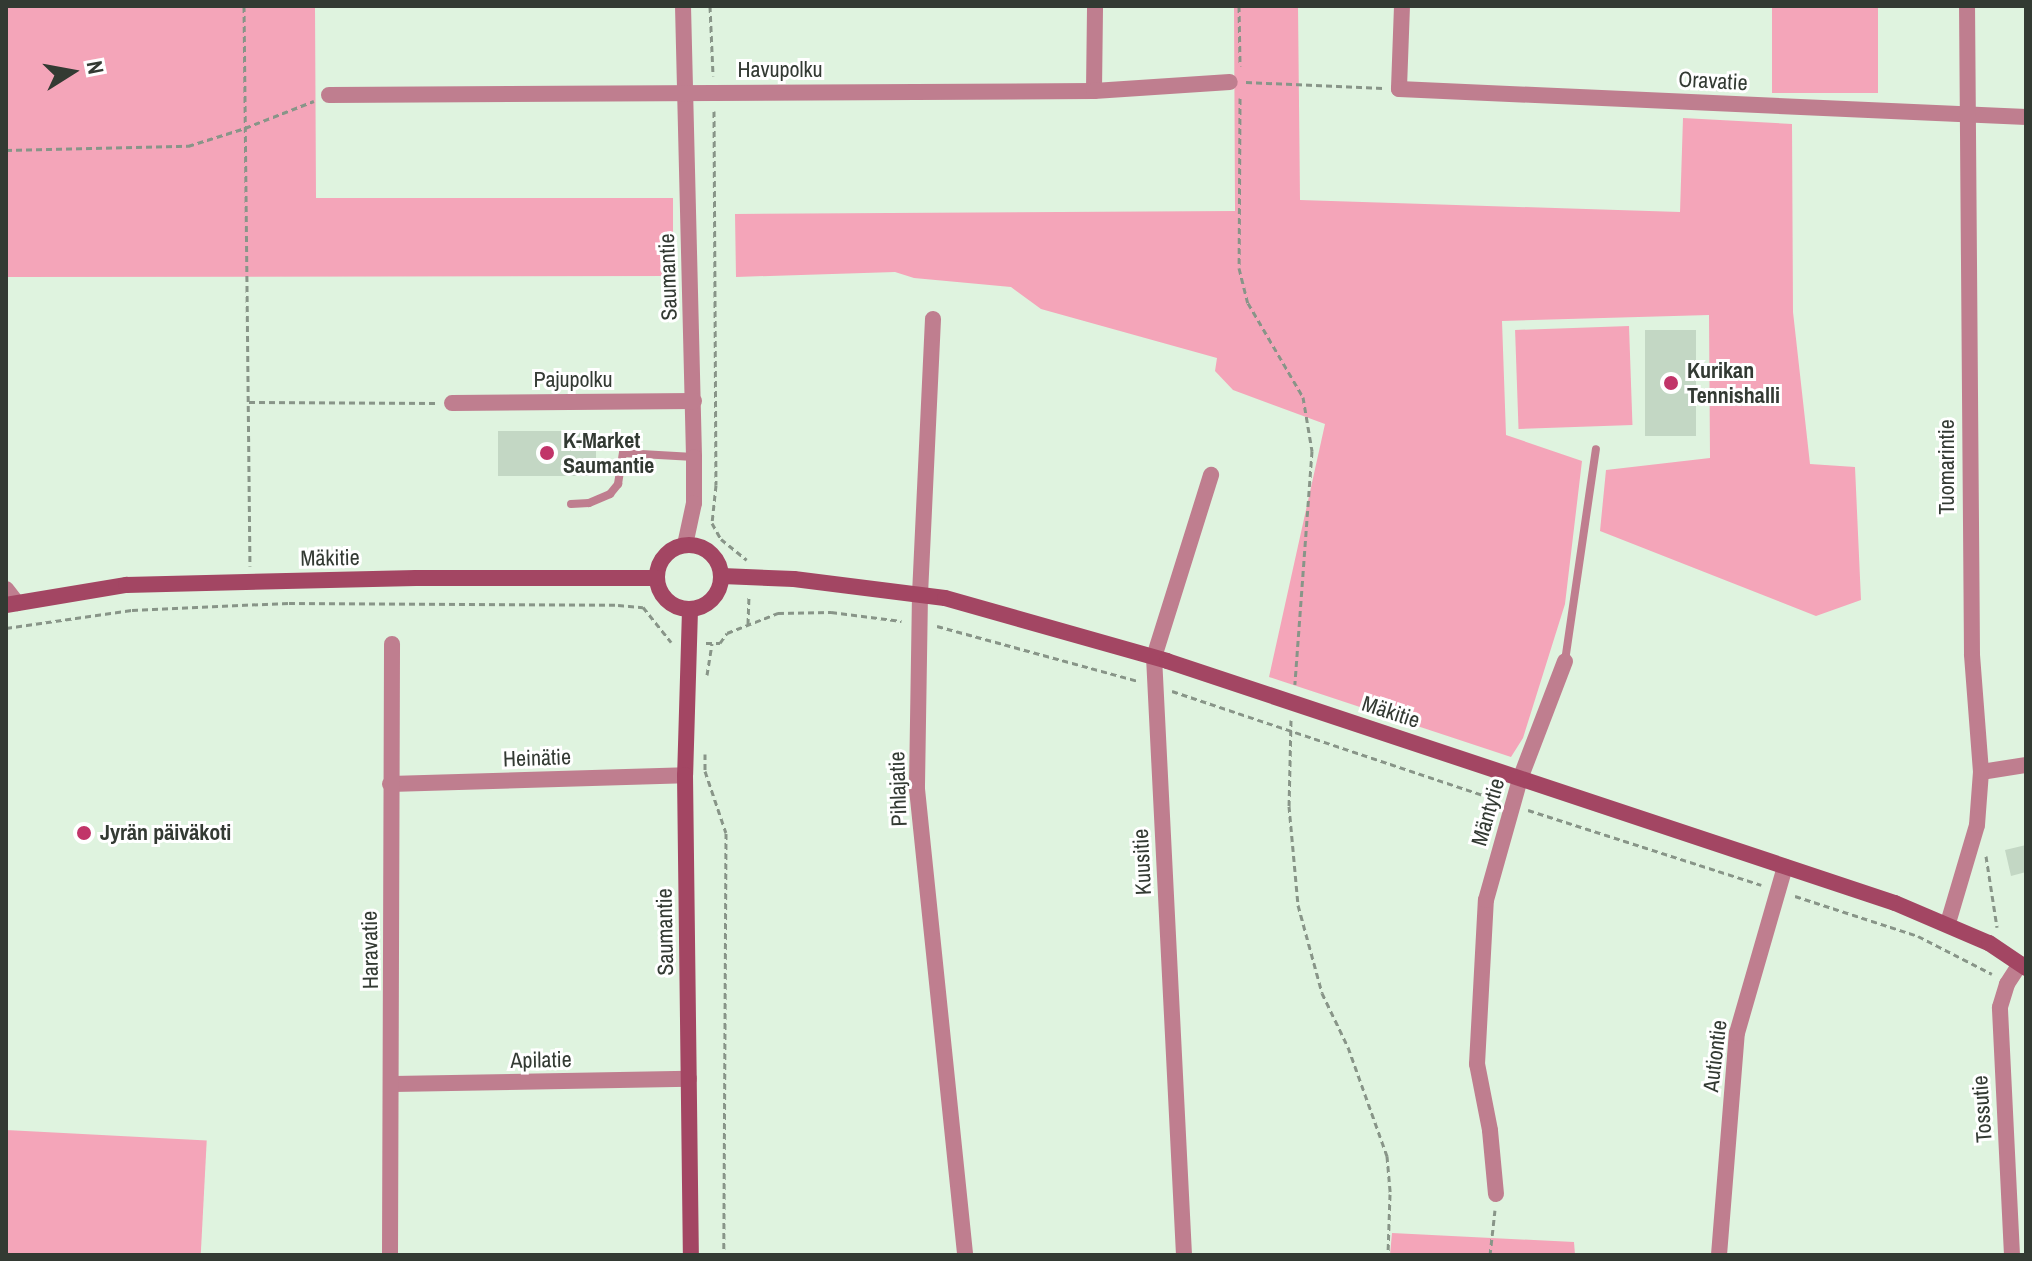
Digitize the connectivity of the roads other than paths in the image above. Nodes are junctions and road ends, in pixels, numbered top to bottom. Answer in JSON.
{"nodes":[{"id":1,"x":683,"y":6,"type":"edge"},
{"id":2,"x":1095,"y":6,"type":"edge"},
{"id":3,"x":1402,"y":6,"type":"edge"},
{"id":4,"x":1967,"y":6,"type":"edge"},
{"id":5,"x":1235,"y":82,"type":"road end"},
{"id":6,"x":684,"y":91,"type":"junction"},
{"id":7,"x":1094,"y":91,"type":"junction"},
{"id":8,"x":329,"y":95,"type":"road end"},
{"id":9,"x":1966,"y":115,"type":"junction"},
{"id":10,"x":2026,"y":117,"type":"edge"},
{"id":11,"x":933,"y":319,"type":"dead end"},
{"id":12,"x":694,"y":401,"type":"junction"},
{"id":13,"x":452,"y":403,"type":"road end"},
{"id":14,"x":1596,"y":449,"type":"dead end"},
{"id":15,"x":694,"y":457,"type":"junction"},
{"id":16,"x":1211,"y":475,"type":"dead end"},
{"id":17,"x":571,"y":504,"type":"dead end"},
{"id":18,"x":685,"y":545,"type":"junction"},
{"id":19,"x":722,"y":576,"type":"junction"},
{"id":20,"x":657,"y":578,"type":"junction"},
{"id":21,"x":6,"y":589,"type":"edge"},
{"id":22,"x":920,"y":594,"type":"junction"},
{"id":23,"x":11,"y":604,"type":"edge"},
{"id":24,"x":690,"y":610,"type":"junction"},
{"id":25,"x":392,"y":644,"type":"dead end"},
{"id":26,"x":1154,"y":657,"type":"junction"},
{"id":27,"x":1565,"y":661,"type":"joint"},
{"id":28,"x":2026,"y":765,"type":"edge"},
{"id":29,"x":1981,"y":772,"type":"junction"},
{"id":30,"x":685,"y":775,"type":"junction"},
{"id":31,"x":1520,"y":779,"type":"junction"},
{"id":32,"x":390,"y":784,"type":"junction"},
{"id":33,"x":1785,"y":867,"type":"junction"},
{"id":34,"x":1948,"y":923,"type":"junction"},
{"id":35,"x":2023,"y":966,"type":"edge"},
{"id":36,"x":689,"y":1079,"type":"junction"},
{"id":37,"x":393,"y":1084,"type":"junction"},
{"id":38,"x":1496,"y":1194,"type":"road end"},
{"id":39,"x":390,"y":1255,"type":"edge"},
{"id":40,"x":691,"y":1255,"type":"edge"},
{"id":41,"x":965,"y":1255,"type":"edge"},
{"id":42,"x":1184,"y":1255,"type":"edge"},
{"id":43,"x":1719,"y":1255,"type":"edge"},
{"id":44,"x":2012,"y":1255,"type":"edge"}],
"edges":[{"from":1,"to":6,"type":"street","name":"Saumantie"},
{"from":2,"to":7,"type":"street"},
{"from":3,"to":9,"type":"street","name":"Oravatie"},
{"from":4,"to":9,"type":"street","name":"Tuomarintie"},
{"from":5,"to":7,"type":"street","name":"Havupolku"},
{"from":6,"to":7,"type":"street","name":"Havupolku"},
{"from":6,"to":8,"type":"street","name":"Havupolku"},
{"from":6,"to":12,"type":"street","name":"Saumantie"},
{"from":9,"to":10,"type":"street","name":"Oravatie"},
{"from":9,"to":29,"type":"street","name":"Tuomarintie"},
{"from":11,"to":22,"type":"street","name":"Pihlajatie"},
{"from":12,"to":13,"type":"street","name":"Pajupolku"},
{"from":12,"to":15,"type":"street","name":"Saumantie"},
{"from":14,"to":27,"type":"lane","name":"Mäntytie"},
{"from":15,"to":17,"type":"lane"},
{"from":15,"to":18,"type":"street","name":"Saumantie"},
{"from":16,"to":26,"type":"street","name":"Kuusitie"},
{"from":18,"to":19,"type":"street"},
{"from":18,"to":20,"type":"street"},
{"from":19,"to":22,"type":"street","name":"Mäkitie"},
{"from":19,"to":24,"type":"street"},
{"from":20,"to":23,"type":"street","name":"Mäkitie"},
{"from":20,"to":24,"type":"street"},
{"from":21,"to":23,"type":"street"},
{"from":22,"to":26,"type":"street","name":"Mäkitie"},
{"from":22,"to":41,"type":"street","name":"Pihlajatie"},
{"from":24,"to":30,"type":"street","name":"Saumantie"},
{"from":25,"to":32,"type":"street","name":"Haravatie"},
{"from":26,"to":31,"type":"street","name":"Mäkitie"},
{"from":26,"to":42,"type":"street","name":"Kuusitie"},
{"from":27,"to":31,"type":"street","name":"Mäntytie"},
{"from":28,"to":29,"type":"street"},
{"from":29,"to":34,"type":"street","name":"Tuomarintie"},
{"from":30,"to":32,"type":"street","name":"Heinätie"},
{"from":30,"to":36,"type":"street","name":"Saumantie"},
{"from":31,"to":33,"type":"street","name":"Mäkitie"},
{"from":31,"to":38,"type":"street","name":"Mäntytie"},
{"from":32,"to":37,"type":"street","name":"Haravatie"},
{"from":33,"to":34,"type":"street","name":"Mäkitie"},
{"from":33,"to":43,"type":"street","name":"Autiontie"},
{"from":34,"to":35,"type":"street","name":"Mäkitie"},
{"from":35,"to":44,"type":"street","name":"Tossutie"},
{"from":36,"to":37,"type":"street","name":"Apilatie"},
{"from":36,"to":40,"type":"street","name":"Saumantie"},
{"from":37,"to":39,"type":"street","name":"Haravatie"}]}
